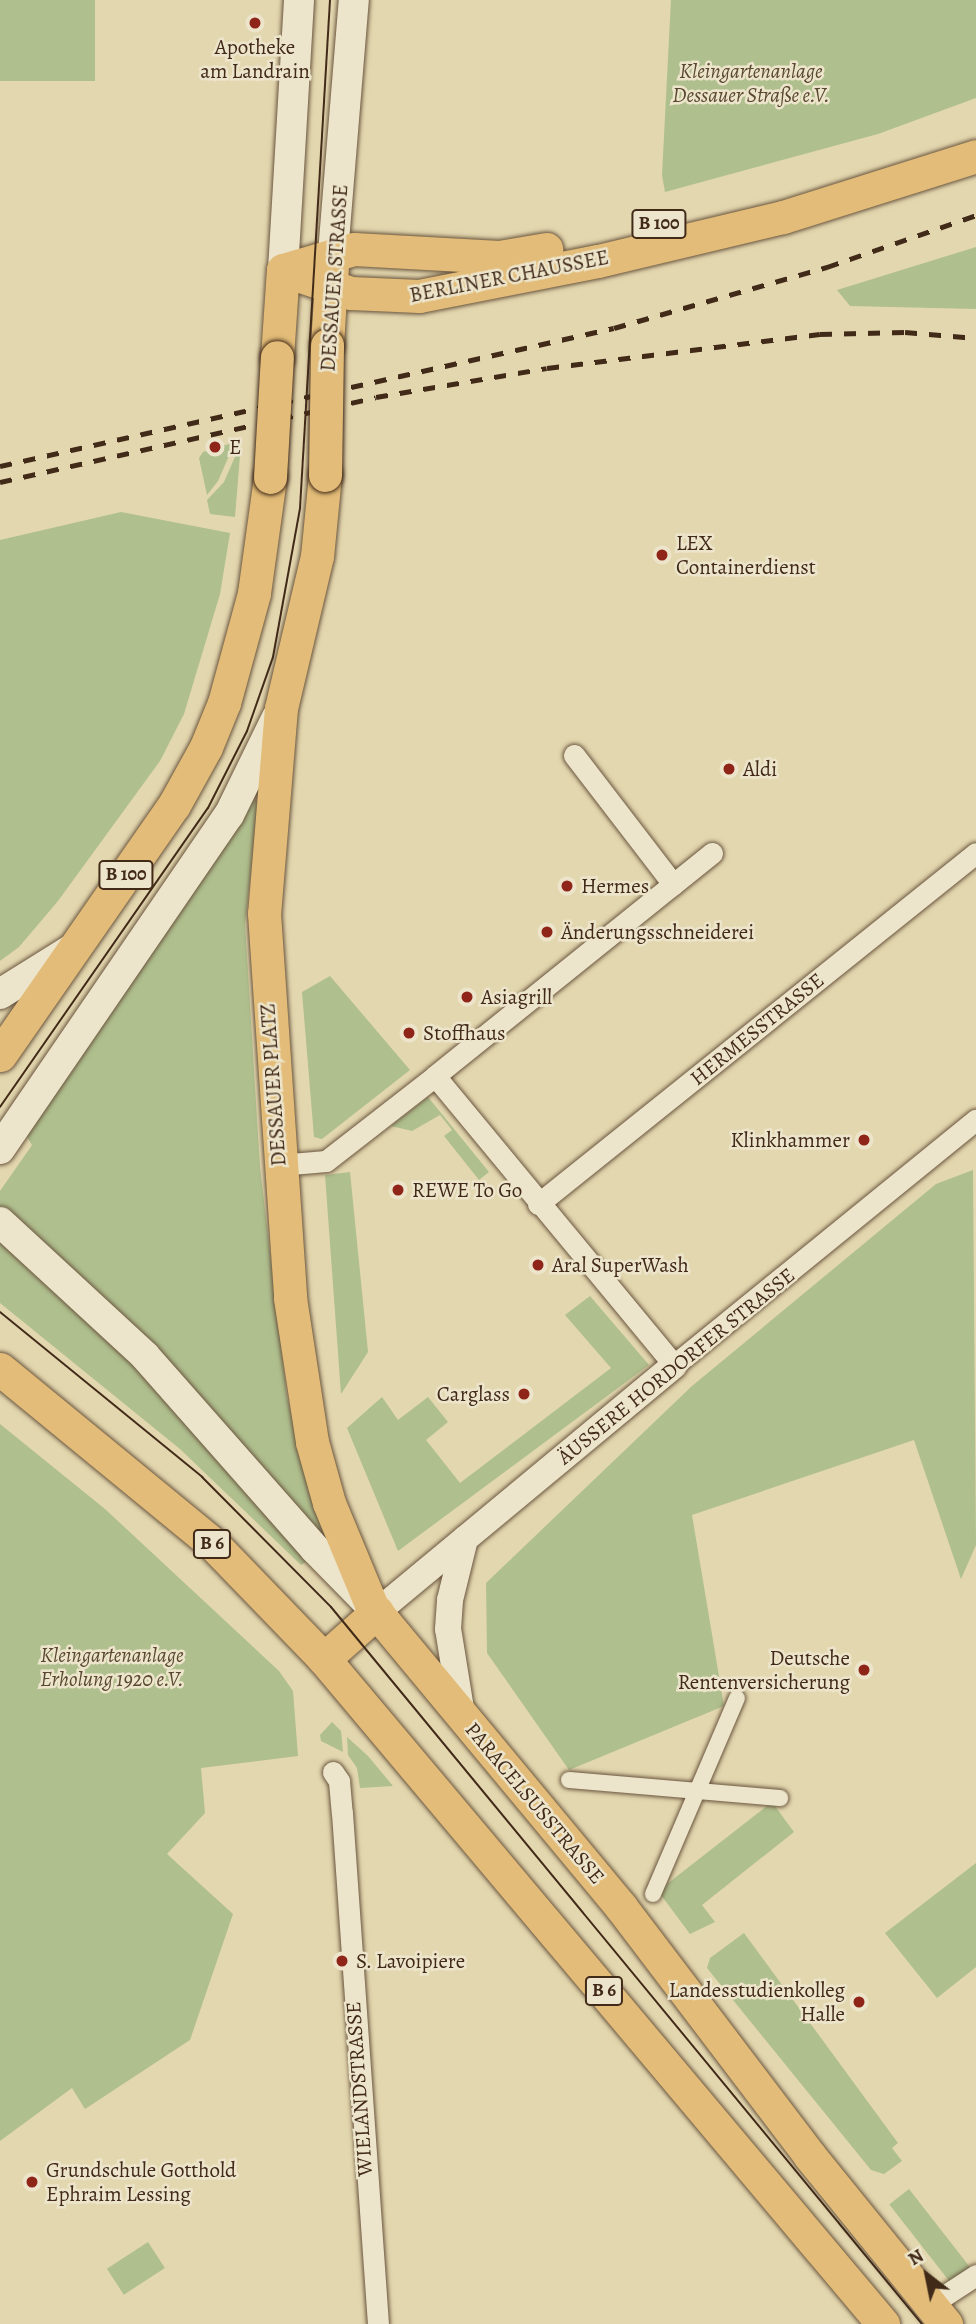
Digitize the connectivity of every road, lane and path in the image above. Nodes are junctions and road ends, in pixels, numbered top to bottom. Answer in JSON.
{"nodes":[{"id":1,"x":299,"y":0,"type":"edge"},
{"id":2,"x":354,"y":0,"type":"edge"},
{"id":3,"x":976,"y":135,"type":"edge"},
{"id":4,"x":976,"y":156,"type":"edge"},
{"id":5,"x":333,"y":253,"type":"junction"},
{"id":6,"x":283,"y":270,"type":"junction"},
{"id":7,"x":330,"y":288,"type":"junction"},
{"id":8,"x":381,"y":298,"type":"junction"},
{"id":9,"x":328,"y":342,"type":"junction"},
{"id":10,"x":317,"y":556,"type":"joint"},
{"id":11,"x":281,"y":708,"type":"junction"},
{"id":12,"x":574,"y":755,"type":"dead end"},
{"id":13,"x":712,"y":853,"type":"dead end"},
{"id":14,"x":976,"y":853,"type":"edge"},
{"id":15,"x":673,"y":884,"type":"junction"},
{"id":16,"x":78,"y":945,"type":"junction"},
{"id":17,"x":0,"y":993,"type":"edge"},
{"id":18,"x":0,"y":1055,"type":"edge"},
{"id":19,"x":435,"y":1076,"type":"junction"},
{"id":20,"x":976,"y":1120,"type":"edge"},
{"id":21,"x":0,"y":1149,"type":"edge"},
{"id":22,"x":279,"y":1165,"type":"junction"},
{"id":23,"x":538,"y":1204,"type":"junction"},
{"id":24,"x":0,"y":1222,"type":"edge"},
{"id":25,"x":674,"y":1365,"type":"junction"},
{"id":26,"x":0,"y":1369,"type":"edge"},
{"id":27,"x":465,"y":1539,"type":"junction"},
{"id":28,"x":374,"y":1609,"type":"junction"},
{"id":29,"x":324,"y":1659,"type":"junction"},
{"id":30,"x":737,"y":1698,"type":"dead end"},
{"id":31,"x":463,"y":1715,"type":"junction"},
{"id":32,"x":334,"y":1772,"type":"dead end"},
{"id":33,"x":569,"y":1780,"type":"dead end"},
{"id":34,"x":697,"y":1791,"type":"junction"},
{"id":35,"x":780,"y":1798,"type":"dead end"},
{"id":36,"x":653,"y":1894,"type":"dead end"},
{"id":37,"x":976,"y":2275,"type":"edge"},
{"id":38,"x":938,"y":2315,"type":"edge"},
{"id":39,"x":378,"y":2324,"type":"edge"},
{"id":40,"x":883,"y":2324,"type":"edge"}],
"edges":[{"from":1,"to":6,"type":"main road"},
{"from":2,"to":5,"type":"main road","name":"DESSAUER STRASSE"},
{"from":3,"to":5,"type":"main road","name":"BERLINER CHAUSSEE","number":"B 100"},
{"from":4,"to":8,"type":"main road","name":"BERLINER CHAUSSEE","number":"B 100"},
{"from":5,"to":6,"type":"main road","name":"BERLINER CHAUSSEE","number":"B 100"},
{"from":5,"to":7,"type":"main road","name":"DESSAUER STRASSE"},
{"from":6,"to":7,"type":"main road","name":"BERLINER CHAUSSEE"},
{"from":6,"to":16,"type":"main road","number":"B 100","bridge":true},
{"from":7,"to":8,"type":"main road","name":"BERLINER CHAUSSEE","number":"B 100"},
{"from":7,"to":9,"type":"main road","name":"DESSAUER STRASSE","number":"B 100"},
{"from":8,"to":9,"type":"main road"},
{"from":9,"to":10,"type":"main road","name":"DESSAUER STRASSE","number":"B 100","bridge":true},
{"from":10,"to":11,"type":"main road","name":"DESSAUER PLATZ","number":"B 100"},
{"from":11,"to":21,"type":"main road","number":"B 100"},
{"from":11,"to":22,"type":"main road","name":"DESSAUER PLATZ"},
{"from":12,"to":15,"type":"street"},
{"from":13,"to":15,"type":"street"},
{"from":14,"to":23,"type":"street","name":"HERMESSTRASSE"},
{"from":15,"to":19,"type":"street"},
{"from":16,"to":17,"type":"main road"},
{"from":16,"to":18,"type":"main road","number":"B 100"},
{"from":19,"to":22,"type":"street"},
{"from":19,"to":23,"type":"street"},
{"from":20,"to":25,"type":"street","name":"ÄUSSERE HORDORFER STRASSE"},
{"from":22,"to":28,"type":"main road","name":"DESSAUER PLATZ"},
{"from":23,"to":25,"type":"street"},
{"from":24,"to":28,"type":"main road","name":"PARACELSUSSTRASSE"},
{"from":25,"to":27,"type":"street","name":"ÄUSSERE HORDORFER STRASSE"},
{"from":26,"to":29,"type":"main road","number":"B 6"},
{"from":27,"to":28,"type":"street","name":"ÄUSSERE HORDORFER STRASSE"},
{"from":27,"to":31,"type":"street"},
{"from":28,"to":29,"type":"main road"},
{"from":28,"to":31,"type":"main road","name":"PARACELSUSSTRASSE"},
{"from":29,"to":40,"type":"main road","number":"B 6"},
{"from":30,"to":34,"type":"street"},
{"from":31,"to":38,"type":"main road","name":"PARACELSUSSTRASSE"},
{"from":32,"to":39,"type":"street","name":"WIELANDSTRASSE"},
{"from":33,"to":34,"type":"street"},
{"from":34,"to":35,"type":"street"},
{"from":34,"to":36,"type":"street"},
{"from":37,"to":38,"type":"street"}]}
